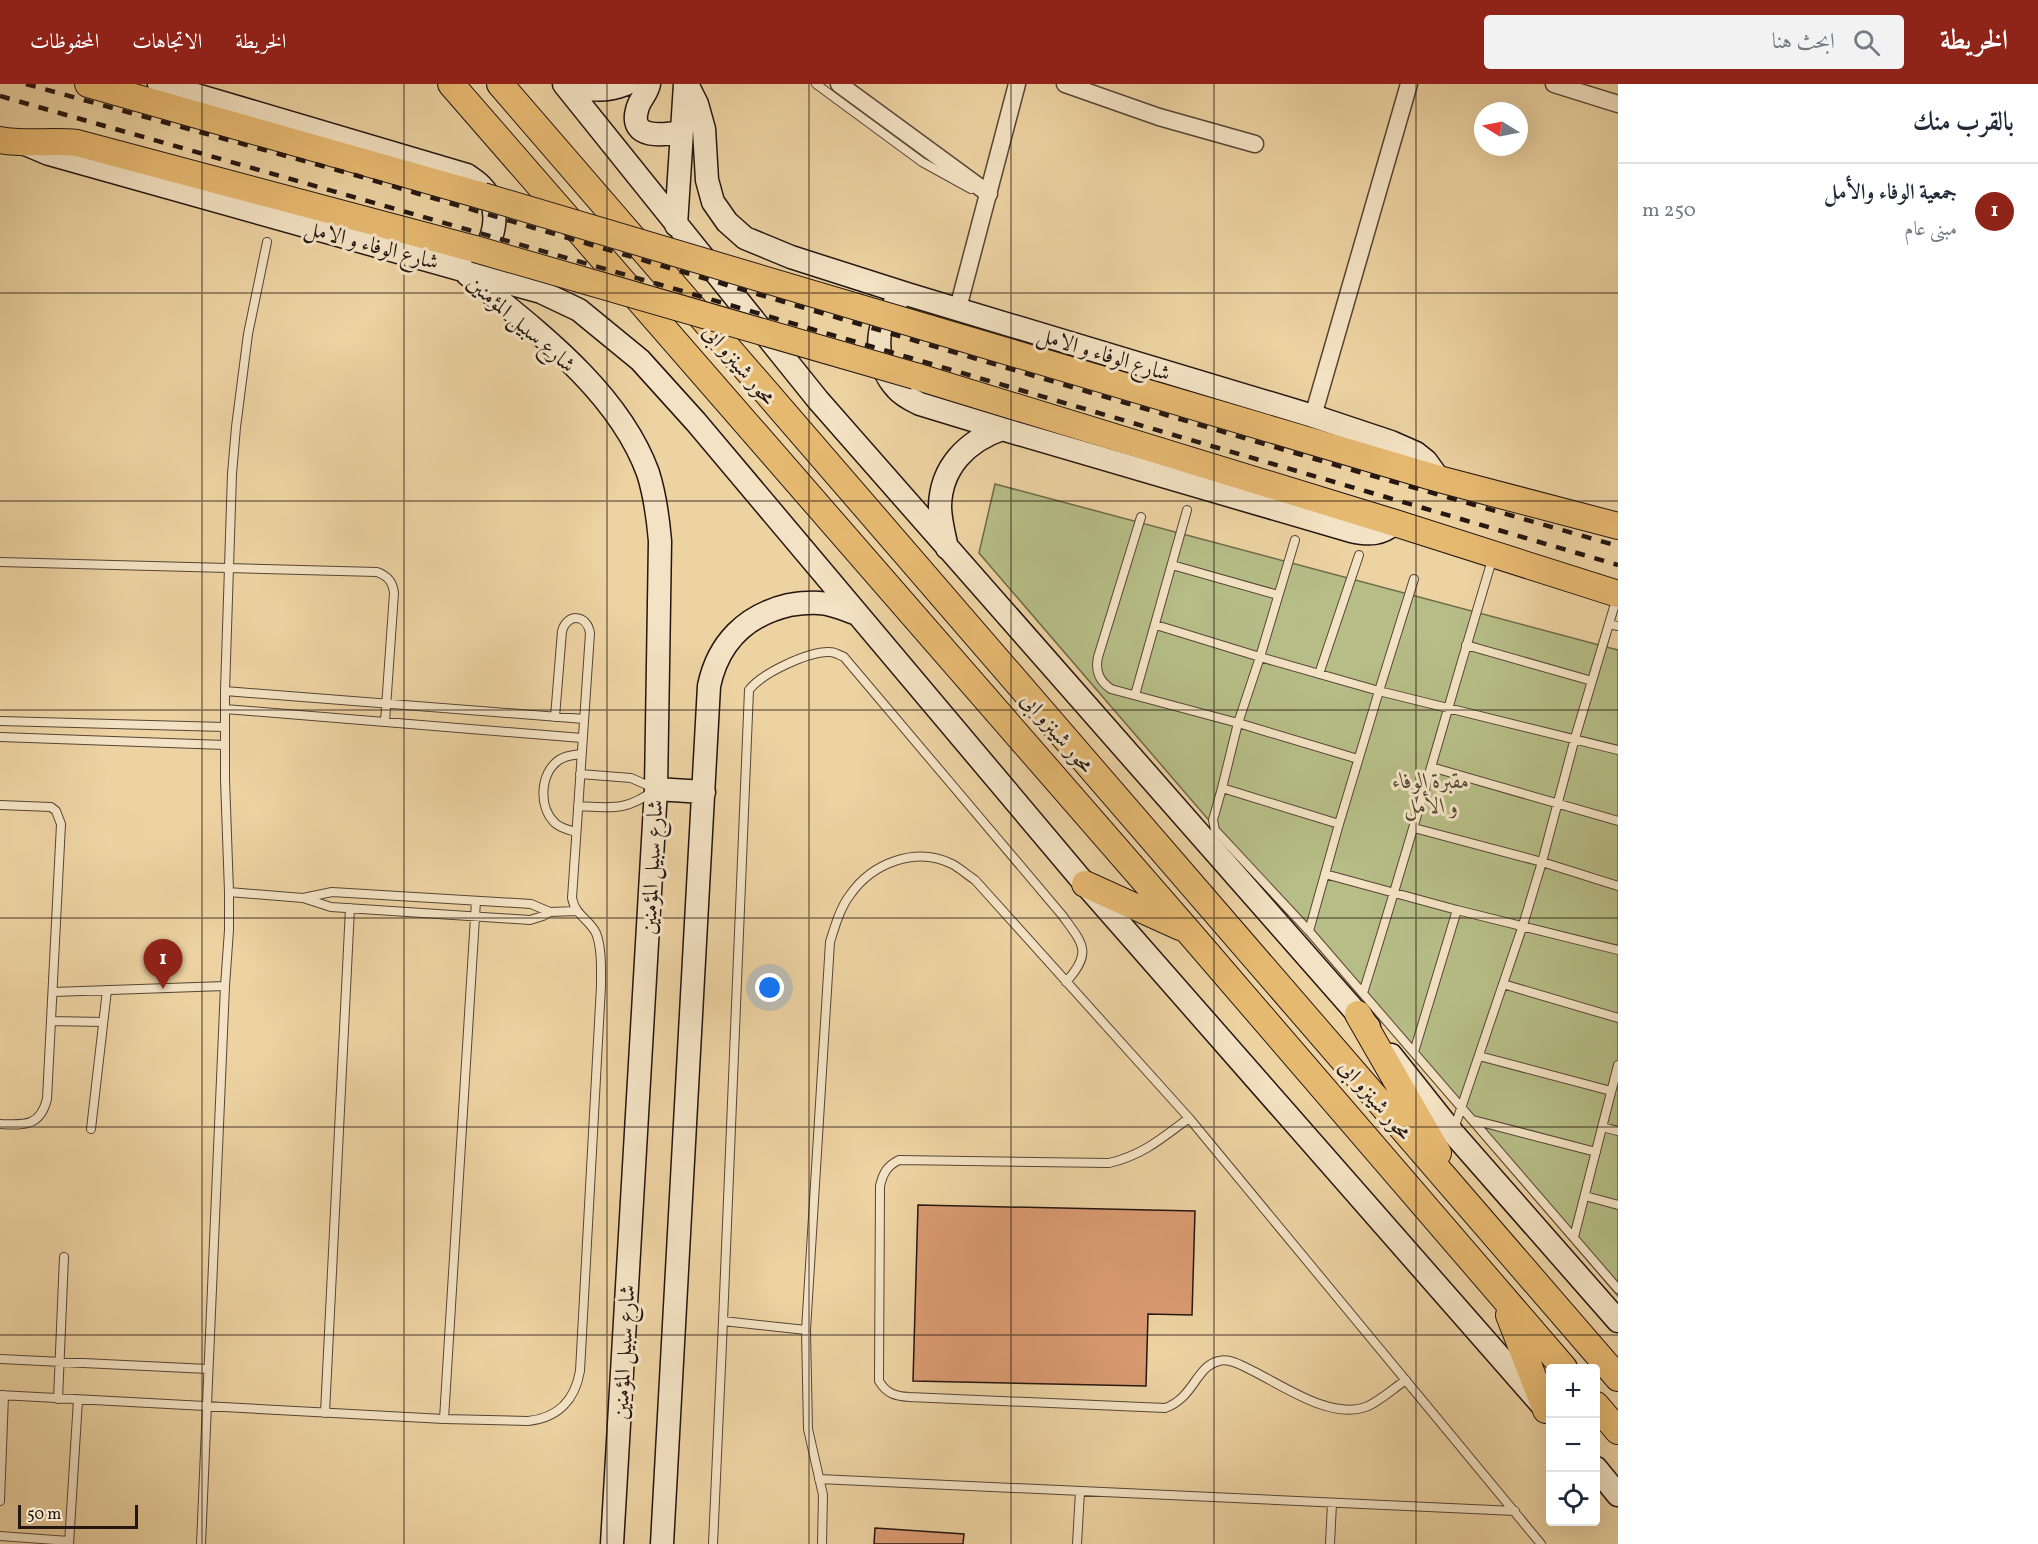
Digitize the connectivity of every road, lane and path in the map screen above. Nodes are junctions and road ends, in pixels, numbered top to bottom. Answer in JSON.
{"nodes":[{"id":1,"x":88,"y":84,"type":"edge"},
{"id":2,"x":159,"y":84,"type":"edge"},
{"id":3,"x":219,"y":84,"type":"edge"},
{"id":4,"x":500,"y":84,"type":"edge"},
{"id":5,"x":564,"y":84,"type":"edge"},
{"id":6,"x":574,"y":84,"type":"edge"},
{"id":7,"x":626,"y":84,"type":"edge"},
{"id":8,"x":649,"y":84,"type":"edge"},
{"id":9,"x":686,"y":84,"type":"edge"},
{"id":10,"x":816,"y":84,"type":"edge"},
{"id":11,"x":839,"y":84,"type":"edge"},
{"id":12,"x":1017,"y":84,"type":"edge"},
{"id":13,"x":1065,"y":84,"type":"edge"},
{"id":14,"x":1409,"y":84,"type":"edge"},
{"id":15,"x":1554,"y":84,"type":"edge"},
{"id":16,"x":452,"y":87,"type":"edge"},
{"id":17,"x":198,"y":95,"type":"junction"},
{"id":18,"x":1618,"y":104,"type":"edge"},
{"id":19,"x":681,"y":132,"type":"junction"},
{"id":20,"x":11,"y":142,"type":"edge"},
{"id":21,"x":1254,"y":144,"type":"dead end"},
{"id":22,"x":931,"y":159,"type":"junction"},
{"id":23,"x":970,"y":189,"type":"dead end"},
{"id":24,"x":989,"y":194,"type":"junction"},
{"id":25,"x":676,"y":225,"type":"junction"},
{"id":26,"x":267,"y":242,"type":"dead end"},
{"id":27,"x":459,"y":268,"type":"junction"},
{"id":28,"x":910,"y":295,"type":"junction"},
{"id":29,"x":958,"y":308,"type":"junction"},
{"id":30,"x":1313,"y":416,"type":"junction"},
{"id":31,"x":1002,"y":429,"type":"junction"},
{"id":32,"x":1439,"y":479,"type":"junction"},
{"id":33,"x":1188,"y":510,"type":"dead end"},
{"id":34,"x":1140,"y":517,"type":"dead end"},
{"id":35,"x":1395,"y":523,"type":"junction"},
{"id":36,"x":1618,"y":526,"type":"edge"},
{"id":37,"x":1295,"y":540,"type":"dead end"},
{"id":38,"x":947,"y":549,"type":"junction"},
{"id":39,"x":1494,"y":554,"type":"junction"},
{"id":40,"x":1359,"y":555,"type":"dead end"},
{"id":41,"x":0,"y":562,"type":"edge"},
{"id":42,"x":1172,"y":565,"type":"junction"},
{"id":43,"x":228,"y":568,"type":"junction"},
{"id":44,"x":1414,"y":579,"type":"dead end"},
{"id":45,"x":1618,"y":594,"type":"edge"},
{"id":46,"x":1278,"y":595,"type":"junction"},
{"id":47,"x":858,"y":614,"type":"junction"},
{"id":48,"x":1156,"y":625,"type":"junction"},
{"id":49,"x":1613,"y":625,"type":"edge"},
{"id":50,"x":1466,"y":645,"type":"junction"},
{"id":51,"x":1260,"y":657,"type":"junction"},
{"id":52,"x":1319,"y":674,"type":"junction"},
{"id":53,"x":1592,"y":681,"type":"junction"},
{"id":54,"x":1379,"y":691,"type":"junction"},
{"id":55,"x":225,"y":692,"type":"junction"},
{"id":56,"x":1135,"y":695,"type":"junction"},
{"id":57,"x":386,"y":703,"type":"junction"},
{"id":58,"x":1447,"y":708,"type":"junction"},
{"id":59,"x":225,"y":709,"type":"junction"},
{"id":60,"x":555,"y":717,"type":"junction"},
{"id":61,"x":584,"y":719,"type":"junction"},
{"id":62,"x":0,"y":721,"type":"edge"},
{"id":63,"x":385,"y":722,"type":"junction"},
{"id":64,"x":1238,"y":723,"type":"junction"},
{"id":65,"x":225,"y":727,"type":"junction"},
{"id":66,"x":0,"y":737,"type":"edge"},
{"id":67,"x":582,"y":738,"type":"junction"},
{"id":68,"x":1575,"y":738,"type":"junction"},
{"id":69,"x":225,"y":745,"type":"junction"},
{"id":70,"x":1618,"y":750,"type":"edge"},
{"id":71,"x":581,"y":754,"type":"junction"},
{"id":72,"x":1358,"y":759,"type":"junction"},
{"id":73,"x":1431,"y":767,"type":"junction"},
{"id":74,"x":580,"y":774,"type":"junction"},
{"id":75,"x":1222,"y":788,"type":"junction"},
{"id":76,"x":656,"y":789,"type":"junction"},
{"id":77,"x":704,"y":792,"type":"junction"},
{"id":78,"x":1557,"y":803,"type":"junction"},
{"id":79,"x":0,"y":805,"type":"edge"},
{"id":80,"x":578,"y":806,"type":"junction"},
{"id":81,"x":1618,"y":821,"type":"edge"},
{"id":82,"x":1339,"y":824,"type":"junction"},
{"id":83,"x":1414,"y":828,"type":"junction"},
{"id":84,"x":576,"y":832,"type":"junction"},
{"id":85,"x":1542,"y":862,"type":"junction"},
{"id":86,"x":1325,"y":874,"type":"junction"},
{"id":87,"x":1085,"y":884,"type":"junction"},
{"id":88,"x":1618,"y":886,"type":"edge"},
{"id":89,"x":229,"y":892,"type":"junction"},
{"id":90,"x":1395,"y":893,"type":"junction"},
{"id":91,"x":303,"y":898,"type":"junction"},
{"id":92,"x":476,"y":901,"type":"junction"},
{"id":93,"x":350,"y":908,"type":"junction"},
{"id":94,"x":1457,"y":910,"type":"junction"},
{"id":95,"x":576,"y":911,"type":"junction"},
{"id":96,"x":550,"y":912,"type":"junction"},
{"id":97,"x":475,"y":916,"type":"junction"},
{"id":98,"x":1523,"y":925,"type":"junction"},
{"id":99,"x":1188,"y":931,"type":"junction"},
{"id":100,"x":1309,"y":931,"type":"junction"},
{"id":101,"x":1618,"y":950,"type":"edge"},
{"id":102,"x":1066,"y":982,"type":"junction"},
{"id":103,"x":1503,"y":984,"type":"junction"},
{"id":104,"x":225,"y":986,"type":"junction"},
{"id":105,"x":107,"y":990,"type":"junction"},
{"id":106,"x":53,"y":992,"type":"junction"},
{"id":107,"x":1361,"y":1004,"type":"junction"},
{"id":108,"x":1618,"y":1018,"type":"edge"},
{"id":109,"x":51,"y":1021,"type":"junction"},
{"id":110,"x":103,"y":1022,"type":"junction"},
{"id":111,"x":1414,"y":1052,"type":"junction"},
{"id":112,"x":1479,"y":1056,"type":"junction"},
{"id":113,"x":1618,"y":1065,"type":"edge"},
{"id":114,"x":1611,"y":1091,"type":"junction"},
{"id":115,"x":1462,"y":1108,"type":"junction"},
{"id":116,"x":1189,"y":1118,"type":"junction"},
{"id":117,"x":1473,"y":1120,"type":"junction"},
{"id":118,"x":0,"y":1124,"type":"edge"},
{"id":119,"x":1602,"y":1127,"type":"junction"},
{"id":120,"x":91,"y":1129,"type":"dead end"},
{"id":121,"x":1618,"y":1131,"type":"edge"},
{"id":122,"x":1453,"y":1132,"type":"junction"},
{"id":123,"x":1596,"y":1152,"type":"junction"},
{"id":124,"x":1584,"y":1196,"type":"junction"},
{"id":125,"x":1466,"y":1202,"type":"junction"},
{"id":126,"x":1618,"y":1205,"type":"edge"},
{"id":127,"x":1574,"y":1237,"type":"junction"},
{"id":128,"x":64,"y":1257,"type":"dead end"},
{"id":129,"x":1618,"y":1289,"type":"edge"},
{"id":130,"x":1501,"y":1296,"type":"junction"},
{"id":131,"x":723,"y":1321,"type":"junction"},
{"id":132,"x":1618,"y":1321,"type":"edge"},
{"id":133,"x":806,"y":1330,"type":"junction"},
{"id":134,"x":0,"y":1359,"type":"edge"},
{"id":135,"x":60,"y":1363,"type":"junction"},
{"id":136,"x":1560,"y":1364,"type":"edge"},
{"id":137,"x":208,"y":1369,"type":"junction"},
{"id":138,"x":1618,"y":1378,"type":"edge"},
{"id":139,"x":1406,"y":1380,"type":"junction"},
{"id":140,"x":2,"y":1395,"type":"edge"},
{"id":141,"x":58,"y":1399,"type":"junction"},
{"id":142,"x":78,"y":1400,"type":"junction"},
{"id":143,"x":207,"y":1407,"type":"junction"},
{"id":144,"x":1546,"y":1407,"type":"edge"},
{"id":145,"x":1546,"y":1410,"type":"edge"},
{"id":146,"x":1600,"y":1410,"type":"edge"},
{"id":147,"x":325,"y":1413,"type":"junction"},
{"id":148,"x":444,"y":1419,"type":"junction"},
{"id":149,"x":1,"y":1430,"type":"edge"},
{"id":150,"x":1618,"y":1431,"type":"edge"},
{"id":151,"x":1599,"y":1472,"type":"edge"},
{"id":152,"x":819,"y":1479,"type":"junction"},
{"id":153,"x":1080,"y":1491,"type":"junction"},
{"id":154,"x":1618,"y":1495,"type":"edge"},
{"id":155,"x":0,"y":1501,"type":"edge"},
{"id":156,"x":1332,"y":1503,"type":"junction"},
{"id":157,"x":1515,"y":1511,"type":"junction"},
{"id":158,"x":0,"y":1536,"type":"edge"},
{"id":159,"x":69,"y":1542,"type":"edge"},
{"id":160,"x":201,"y":1544,"type":"edge"},
{"id":161,"x":612,"y":1544,"type":"edge"},
{"id":162,"x":662,"y":1544,"type":"edge"},
{"id":163,"x":713,"y":1544,"type":"edge"},
{"id":164,"x":822,"y":1544,"type":"edge"},
{"id":165,"x":1077,"y":1544,"type":"edge"},
{"id":166,"x":1330,"y":1544,"type":"edge"},
{"id":167,"x":1541,"y":1544,"type":"edge"}],
"edges":[{"from":1,"to":32,"type":"main road","bridge":true},
{"from":2,"to":17,"type":"street","name":"شارع الوفاء و الامل"},
{"from":3,"to":17,"type":"street"},
{"from":4,"to":125,"type":"main road","name":"محور شينزو ابى"},
{"from":5,"to":25,"type":"street"},
{"from":6,"to":7,"type":"street"},
{"from":8,"to":19,"type":"street"},
{"from":9,"to":19,"type":"street"},
{"from":9,"to":28,"type":"street","name":"شارع الوفاء و الامل"},
{"from":10,"to":22,"type":"lane"},
{"from":11,"to":22,"type":"street"},
{"from":12,"to":24,"type":"street"},
{"from":13,"to":21,"type":"street"},
{"from":14,"to":30,"type":"street"},
{"from":15,"to":18,"type":"street"},
{"from":16,"to":99,"type":"main road","name":"محور شينزو ابى"},
{"from":17,"to":27,"type":"street","name":"شارع الوفاء و الامل"},
{"from":19,"to":25,"type":"street"},
{"from":20,"to":27,"type":"street","name":"شارع الوفاء و الامل"},
{"from":20,"to":35,"type":"main road","bridge":true},
{"from":22,"to":23,"type":"lane"},
{"from":22,"to":24,"type":"street"},
{"from":24,"to":29,"type":"street"},
{"from":25,"to":38,"type":"street"},
{"from":26,"to":43,"type":"lane"},
{"from":27,"to":47,"type":"street"},
{"from":27,"to":76,"type":"street","name":"شارع سبيل المؤمنين"},
{"from":28,"to":29,"type":"street","name":"شارع الوفاء و الامل"},
{"from":28,"to":31,"type":"street"},
{"from":29,"to":30,"type":"street","name":"شارع الوفاء و الامل"},
{"from":30,"to":32,"type":"street","name":"شارع الوفاء و الامل"},
{"from":31,"to":35,"type":"street"},
{"from":31,"to":38,"type":"street"},
{"from":32,"to":36,"type":"main road"},
{"from":33,"to":42,"type":"lane"},
{"from":34,"to":56,"type":"lane"},
{"from":35,"to":39,"type":"main road"},
{"from":37,"to":46,"type":"lane"},
{"from":38,"to":107,"type":"street"},
{"from":39,"to":45,"type":"main road"},
{"from":39,"to":50,"type":"lane"},
{"from":40,"to":52,"type":"lane"},
{"from":41,"to":43,"type":"lane"},
{"from":42,"to":46,"type":"lane"},
{"from":42,"to":48,"type":"lane"},
{"from":43,"to":55,"type":"lane"},
{"from":43,"to":57,"type":"lane"},
{"from":44,"to":54,"type":"lane"},
{"from":45,"to":49,"type":"lane"},
{"from":46,"to":51,"type":"lane"},
{"from":47,"to":77,"type":"street"},
{"from":47,"to":87,"type":"street"},
{"from":48,"to":51,"type":"lane"},
{"from":48,"to":56,"type":"lane"},
{"from":49,"to":53,"type":"lane"},
{"from":50,"to":53,"type":"lane"},
{"from":50,"to":58,"type":"lane"},
{"from":51,"to":52,"type":"lane"},
{"from":51,"to":64,"type":"lane"},
{"from":52,"to":54,"type":"lane"},
{"from":53,"to":68,"type":"lane"},
{"from":54,"to":58,"type":"lane"},
{"from":54,"to":72,"type":"lane"},
{"from":55,"to":57,"type":"lane"},
{"from":55,"to":59,"type":"lane"},
{"from":56,"to":64,"type":"lane"},
{"from":57,"to":60,"type":"lane"},
{"from":57,"to":63,"type":"lane"},
{"from":58,"to":68,"type":"lane"},
{"from":58,"to":73,"type":"lane"},
{"from":59,"to":63,"type":"lane"},
{"from":59,"to":65,"type":"lane"},
{"from":60,"to":61,"type":"lane"},
{"from":60,"to":61,"type":"lane"},
{"from":61,"to":67,"type":"lane"},
{"from":62,"to":65,"type":"lane"},
{"from":63,"to":67,"type":"lane"},
{"from":64,"to":72,"type":"lane"},
{"from":64,"to":75,"type":"lane"},
{"from":65,"to":69,"type":"lane"},
{"from":66,"to":69,"type":"lane"},
{"from":67,"to":71,"type":"lane"},
{"from":68,"to":70,"type":"lane"},
{"from":68,"to":78,"type":"lane"},
{"from":69,"to":89,"type":"lane"},
{"from":71,"to":74,"type":"lane"},
{"from":71,"to":84,"type":"lane"},
{"from":72,"to":82,"type":"lane"},
{"from":73,"to":78,"type":"lane"},
{"from":73,"to":83,"type":"lane"},
{"from":74,"to":76,"type":"lane"},
{"from":74,"to":80,"type":"lane"},
{"from":75,"to":82,"type":"lane"},
{"from":75,"to":100,"type":"lane"},
{"from":76,"to":77,"type":"street"},
{"from":76,"to":80,"type":"lane"},
{"from":76,"to":161,"type":"street","name":"شارع سبيل المؤمنين"},
{"from":77,"to":162,"type":"street"},
{"from":78,"to":81,"type":"lane"},
{"from":78,"to":85,"type":"lane"},
{"from":79,"to":106,"type":"lane"},
{"from":80,"to":84,"type":"lane"},
{"from":82,"to":86,"type":"lane"},
{"from":83,"to":85,"type":"lane"},
{"from":83,"to":90,"type":"lane"},
{"from":84,"to":95,"type":"lane"},
{"from":85,"to":88,"type":"lane"},
{"from":85,"to":98,"type":"lane"},
{"from":86,"to":90,"type":"lane"},
{"from":86,"to":100,"type":"lane"},
{"from":87,"to":99,"type":"main road"},
{"from":87,"to":145,"type":"street"},
{"from":89,"to":91,"type":"lane"},
{"from":89,"to":104,"type":"lane"},
{"from":90,"to":94,"type":"lane"},
{"from":90,"to":107,"type":"lane"},
{"from":91,"to":92,"type":"lane"},
{"from":91,"to":93,"type":"lane"},
{"from":92,"to":96,"type":"lane"},
{"from":92,"to":97,"type":"lane"},
{"from":93,"to":97,"type":"lane"},
{"from":93,"to":147,"type":"lane"},
{"from":94,"to":98,"type":"lane"},
{"from":94,"to":111,"type":"lane"},
{"from":95,"to":96,"type":"lane"},
{"from":95,"to":148,"type":"lane"},
{"from":96,"to":97,"type":"lane"},
{"from":97,"to":148,"type":"lane"},
{"from":98,"to":101,"type":"lane"},
{"from":98,"to":103,"type":"lane"},
{"from":99,"to":130,"type":"main road","name":"محور شينزو ابى"},
{"from":100,"to":107,"type":"lane"},
{"from":102,"to":116,"type":"lane"},
{"from":102,"to":131,"type":"lane"},
{"from":102,"to":133,"type":"lane"},
{"from":103,"to":108,"type":"lane"},
{"from":103,"to":112,"type":"lane"},
{"from":104,"to":105,"type":"lane"},
{"from":104,"to":137,"type":"lane"},
{"from":105,"to":106,"type":"lane"},
{"from":105,"to":110,"type":"lane"},
{"from":106,"to":109,"type":"lane"},
{"from":107,"to":111,"type":"lane"},
{"from":107,"to":122,"type":"street"},
{"from":107,"to":125,"type":"main road"},
{"from":109,"to":110,"type":"lane"},
{"from":109,"to":118,"type":"lane"},
{"from":110,"to":120,"type":"lane"},
{"from":111,"to":115,"type":"lane"},
{"from":112,"to":114,"type":"lane"},
{"from":112,"to":115,"type":"lane"},
{"from":113,"to":114,"type":"lane"},
{"from":114,"to":119,"type":"lane"},
{"from":115,"to":117,"type":"lane"},
{"from":115,"to":122,"type":"lane"},
{"from":116,"to":139,"type":"lane"},
{"from":116,"to":139,"type":"lane"},
{"from":117,"to":123,"type":"lane"},
{"from":117,"to":127,"type":"lane"},
{"from":119,"to":121,"type":"lane"},
{"from":119,"to":123,"type":"lane"},
{"from":122,"to":132,"type":"street"},
{"from":123,"to":124,"type":"lane"},
{"from":124,"to":126,"type":"lane"},
{"from":124,"to":127,"type":"lane"},
{"from":125,"to":138,"type":"main road","name":"محور شينزو ابى"},
{"from":127,"to":129,"type":"lane"},
{"from":128,"to":135,"type":"lane"},
{"from":130,"to":136,"type":"main road","name":"محور شينزو ابى"},
{"from":130,"to":144,"type":"main road"},
{"from":131,"to":133,"type":"lane"},
{"from":131,"to":163,"type":"lane"},
{"from":133,"to":152,"type":"lane"},
{"from":134,"to":135,"type":"lane"},
{"from":135,"to":137,"type":"lane"},
{"from":135,"to":141,"type":"lane"},
{"from":137,"to":143,"type":"lane"},
{"from":139,"to":157,"type":"lane"},
{"from":140,"to":141,"type":"lane"},
{"from":140,"to":149,"type":"lane"},
{"from":141,"to":142,"type":"lane"},
{"from":142,"to":143,"type":"lane"},
{"from":142,"to":159,"type":"lane"},
{"from":143,"to":147,"type":"lane"},
{"from":143,"to":160,"type":"lane"},
{"from":146,"to":150,"type":"main road"},
{"from":147,"to":148,"type":"lane"},
{"from":149,"to":155,"type":"lane"},
{"from":151,"to":154,"type":"street"},
{"from":152,"to":153,"type":"lane"},
{"from":152,"to":164,"type":"lane"},
{"from":153,"to":156,"type":"lane"},
{"from":153,"to":165,"type":"lane"},
{"from":156,"to":157,"type":"lane"},
{"from":156,"to":166,"type":"lane"},
{"from":157,"to":167,"type":"lane"},
{"from":158,"to":159,"type":"lane"}]}
